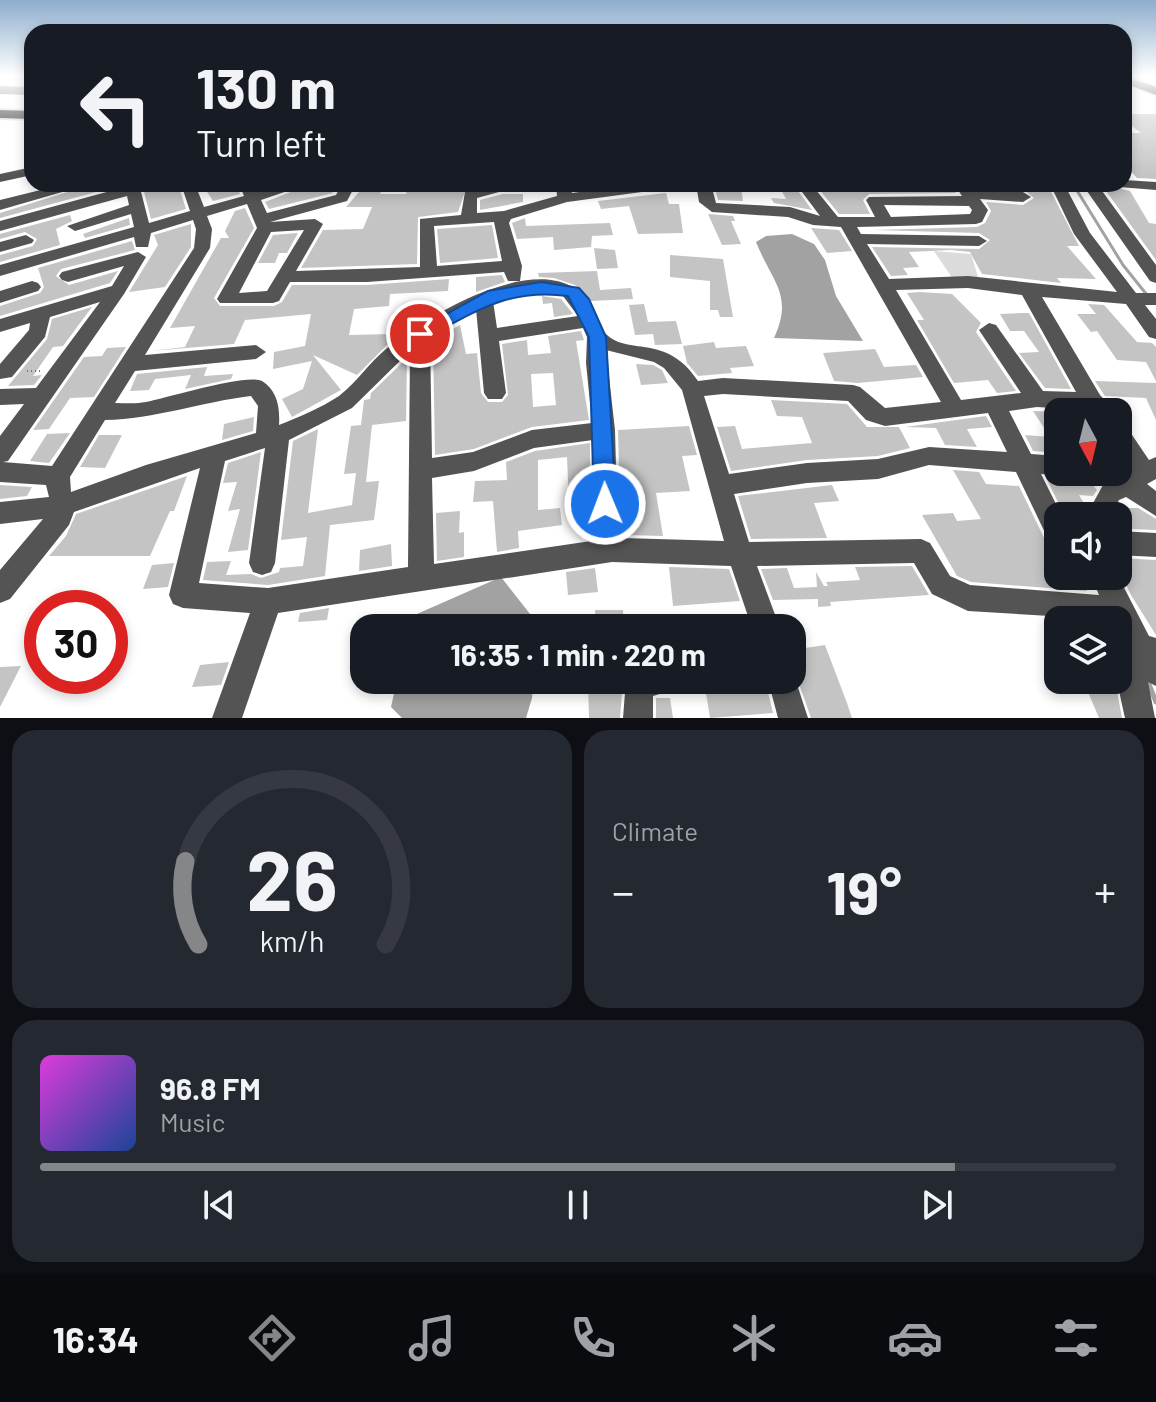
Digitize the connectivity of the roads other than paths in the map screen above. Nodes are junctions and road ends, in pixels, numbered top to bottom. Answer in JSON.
{"nodes":[{"id":1,"x":0,"y":116,"type":"edge"},
{"id":2,"x":24,"y":117,"type":"edge"},
{"id":3,"x":24,"y":173,"type":"edge"},
{"id":4,"x":0,"y":178,"type":"edge"},
{"id":5,"x":1132,"y":184,"type":"edge"},
{"id":6,"x":1156,"y":186,"type":"edge"},
{"id":7,"x":51,"y":192,"type":"edge"},
{"id":8,"x":116,"y":192,"type":"edge"},
{"id":9,"x":134,"y":192,"type":"edge"},
{"id":10,"x":191,"y":192,"type":"edge"},
{"id":11,"x":248,"y":192,"type":"edge"},
{"id":12,"x":250,"y":192,"type":"edge"},
{"id":13,"x":345,"y":192,"type":"edge"},
{"id":14,"x":484,"y":192,"type":"edge"},
{"id":15,"x":562,"y":192,"type":"edge"},
{"id":16,"x":706,"y":192,"type":"edge"},
{"id":17,"x":811,"y":192,"type":"edge"},
{"id":18,"x":1061,"y":192,"type":"edge"},
{"id":19,"x":1095,"y":192,"type":"edge"},
{"id":20,"x":968,"y":193,"type":"edge"},
{"id":21,"x":1023,"y":197,"type":"dead end"},
{"id":22,"x":0,"y":205,"type":"edge"},
{"id":23,"x":139,"y":207,"type":"junction"},
{"id":24,"x":200,"y":214,"type":"junction"},
{"id":25,"x":505,"y":216,"type":"junction"},
{"id":26,"x":469,"y":217,"type":"junction"},
{"id":27,"x":885,"y":221,"type":"junction"},
{"id":28,"x":840,"y":223,"type":"junction"},
{"id":29,"x":264,"y":224,"type":"junction"},
{"id":30,"x":0,"y":226,"type":"edge"},
{"id":31,"x":75,"y":226,"type":"dead end"},
{"id":32,"x":143,"y":230,"type":"junction"},
{"id":33,"x":856,"y":239,"type":"junction"},
{"id":34,"x":26,"y":240,"type":"dead end"},
{"id":35,"x":979,"y":241,"type":"dead end"},
{"id":36,"x":0,"y":247,"type":"edge"},
{"id":37,"x":138,"y":257,"type":"junction"},
{"id":38,"x":513,"y":266,"type":"junction"},
{"id":39,"x":0,"y":271,"type":"edge"},
{"id":40,"x":429,"y":273,"type":"junction"},
{"id":41,"x":68,"y":276,"type":"dead end"},
{"id":42,"x":285,"y":277,"type":"junction"},
{"id":43,"x":1156,"y":277,"type":"edge"},
{"id":44,"x":884,"y":285,"type":"junction"},
{"id":45,"x":32,"y":287,"type":"dead end"},
{"id":46,"x":1027,"y":287,"type":"junction"},
{"id":47,"x":516,"y":289,"type":"junction"},
{"id":48,"x":118,"y":290,"type":"junction"},
{"id":49,"x":0,"y":297,"type":"edge"},
{"id":50,"x":484,"y":299,"type":"junction"},
{"id":51,"x":1130,"y":299,"type":"junction"},
{"id":52,"x":1156,"y":299,"type":"edge"},
{"id":53,"x":42,"y":312,"type":"junction"},
{"id":54,"x":0,"y":326,"type":"edge"},
{"id":55,"x":594,"y":329,"type":"junction"},
{"id":56,"x":989,"y":330,"type":"dead end"},
{"id":57,"x":1156,"y":332,"type":"edge"},
{"id":58,"x":420,"y":334,"type":"junction"},
{"id":59,"x":488,"y":336,"type":"junction"},
{"id":60,"x":127,"y":364,"type":"junction"},
{"id":61,"x":2,"y":372,"type":"edge"},
{"id":62,"x":256,"y":387,"type":"junction"},
{"id":63,"x":692,"y":389,"type":"junction"},
{"id":64,"x":495,"y":393,"type":"dead end"},
{"id":65,"x":42,"y":396,"type":"junction"},
{"id":66,"x":0,"y":397,"type":"edge"},
{"id":67,"x":1093,"y":398,"type":"edge"},
{"id":68,"x":1037,"y":399,"type":"junction"},
{"id":69,"x":1044,"y":400,"type":"edge"},
{"id":70,"x":995,"y":405,"type":"junction"},
{"id":71,"x":955,"y":408,"type":"junction"},
{"id":72,"x":97,"y":412,"type":"junction"},
{"id":73,"x":604,"y":430,"type":"junction"},
{"id":74,"x":272,"y":438,"type":"junction"},
{"id":75,"x":4,"y":443,"type":"edge"},
{"id":76,"x":215,"y":456,"type":"junction"},
{"id":77,"x":1132,"y":456,"type":"edge"},
{"id":78,"x":1025,"y":463,"type":"junction"},
{"id":79,"x":1044,"y":465,"type":"edge"},
{"id":80,"x":420,"y":470,"type":"junction"},
{"id":81,"x":0,"y":472,"type":"edge"},
{"id":82,"x":1142,"y":474,"type":"edge"},
{"id":83,"x":58,"y":476,"type":"junction"},
{"id":84,"x":718,"y":486,"type":"junction"},
{"id":85,"x":1106,"y":502,"type":"edge"},
{"id":86,"x":1044,"y":503,"type":"edge"},
{"id":87,"x":64,"y":504,"type":"junction"},
{"id":88,"x":1156,"y":505,"type":"edge"},
{"id":89,"x":0,"y":513,"type":"edge"},
{"id":90,"x":1132,"y":544,"type":"edge"},
{"id":91,"x":1156,"y":545,"type":"edge"},
{"id":92,"x":612,"y":550,"type":"junction"},
{"id":93,"x":740,"y":554,"type":"junction"},
{"id":94,"x":262,"y":563,"type":"dead end"},
{"id":95,"x":421,"y":580,"type":"junction"},
{"id":96,"x":0,"y":590,"type":"edge"},
{"id":97,"x":1068,"y":590,"type":"edge"},
{"id":98,"x":1108,"y":590,"type":"edge"},
{"id":99,"x":268,"y":601,"type":"junction"},
{"id":100,"x":761,"y":614,"type":"edge"},
{"id":101,"x":1151,"y":657,"type":"edge"},
{"id":102,"x":638,"y":694,"type":"edge"},
{"id":103,"x":787,"y":694,"type":"edge"},
{"id":104,"x":227,"y":718,"type":"edge"},
{"id":105,"x":638,"y":718,"type":"edge"},
{"id":106,"x":793,"y":718,"type":"edge"},
{"id":107,"x":1140,"y":718,"type":"edge"}],
"edges":[{"from":1,"to":2,"type":"main road"},
{"from":3,"to":4,"type":"street"},
{"from":5,"to":6,"type":"street"},
{"from":7,"to":22,"type":"street"},
{"from":8,"to":30,"type":"street"},
{"from":9,"to":23,"type":"street"},
{"from":10,"to":24,"type":"street"},
{"from":11,"to":24,"type":"street"},
{"from":12,"to":29,"type":"street"},
{"from":13,"to":29,"type":"street"},
{"from":14,"to":26,"type":"street"},
{"from":15,"to":25,"type":"street"},
{"from":16,"to":28,"type":"street"},
{"from":17,"to":28,"type":"street"},
{"from":18,"to":51,"type":"street"},
{"from":19,"to":43,"type":"street"},
{"from":20,"to":21,"type":"street"},
{"from":20,"to":27,"type":"street"},
{"from":20,"to":27,"type":"street"},
{"from":23,"to":31,"type":"street"},
{"from":23,"to":32,"type":"street"},
{"from":24,"to":32,"type":"street"},
{"from":24,"to":60,"type":"street"},
{"from":25,"to":26,"type":"street"},
{"from":25,"to":38,"type":"street"},
{"from":26,"to":40,"type":"street"},
{"from":27,"to":28,"type":"street"},
{"from":28,"to":33,"type":"street"},
{"from":29,"to":42,"type":"street"},
{"from":29,"to":42,"type":"street"},
{"from":32,"to":37,"type":"street"},
{"from":32,"to":39,"type":"street"},
{"from":33,"to":35,"type":"street"},
{"from":33,"to":44,"type":"street"},
{"from":34,"to":36,"type":"street"},
{"from":37,"to":41,"type":"street"},
{"from":37,"to":48,"type":"street"},
{"from":38,"to":40,"type":"street"},
{"from":38,"to":47,"type":"street"},
{"from":40,"to":42,"type":"street"},
{"from":44,"to":46,"type":"street"},
{"from":44,"to":71,"type":"street"},
{"from":45,"to":49,"type":"street"},
{"from":46,"to":51,"type":"street"},
{"from":46,"to":67,"type":"street"},
{"from":47,"to":50,"type":"street"},
{"from":47,"to":55,"type":"street"},
{"from":48,"to":53,"type":"street"},
{"from":48,"to":65,"type":"street"},
{"from":50,"to":58,"type":"street"},
{"from":50,"to":59,"type":"street"},
{"from":51,"to":52,"type":"street"},
{"from":51,"to":57,"type":"street"},
{"from":53,"to":54,"type":"street"},
{"from":53,"to":61,"type":"street"},
{"from":55,"to":59,"type":"street"},
{"from":55,"to":63,"type":"street"},
{"from":55,"to":73,"type":"street"},
{"from":56,"to":68,"type":"street"},
{"from":58,"to":74,"type":"street"},
{"from":58,"to":80,"type":"street"},
{"from":59,"to":64,"type":"street"},
{"from":60,"to":62,"type":"street"},
{"from":60,"to":72,"type":"street"},
{"from":62,"to":72,"type":"street"},
{"from":62,"to":74,"type":"street"},
{"from":63,"to":71,"type":"street"},
{"from":63,"to":84,"type":"street"},
{"from":65,"to":66,"type":"street"},
{"from":65,"to":75,"type":"street"},
{"from":68,"to":69,"type":"street"},
{"from":68,"to":70,"type":"street"},
{"from":70,"to":71,"type":"street"},
{"from":70,"to":78,"type":"street"},
{"from":72,"to":83,"type":"street"},
{"from":73,"to":80,"type":"street"},
{"from":73,"to":92,"type":"street"},
{"from":74,"to":76,"type":"street"},
{"from":74,"to":94,"type":"street"},
{"from":76,"to":87,"type":"street"},
{"from":76,"to":99,"type":"street"},
{"from":77,"to":82,"type":"street"},
{"from":78,"to":79,"type":"street"},
{"from":78,"to":84,"type":"street"},
{"from":78,"to":86,"type":"street"},
{"from":80,"to":95,"type":"street"},
{"from":81,"to":83,"type":"street"},
{"from":82,"to":85,"type":"street"},
{"from":82,"to":88,"type":"street"},
{"from":83,"to":87,"type":"street"},
{"from":84,"to":93,"type":"street"},
{"from":87,"to":89,"type":"street"},
{"from":87,"to":96,"type":"street"},
{"from":90,"to":91,"type":"street"},
{"from":92,"to":93,"type":"street"},
{"from":92,"to":95,"type":"street"},
{"from":93,"to":97,"type":"street"},
{"from":93,"to":100,"type":"street"},
{"from":95,"to":99,"type":"street"},
{"from":98,"to":101,"type":"street"},
{"from":99,"to":104,"type":"street"},
{"from":101,"to":107,"type":"street"},
{"from":102,"to":105,"type":"street"},
{"from":103,"to":106,"type":"street"}]}
